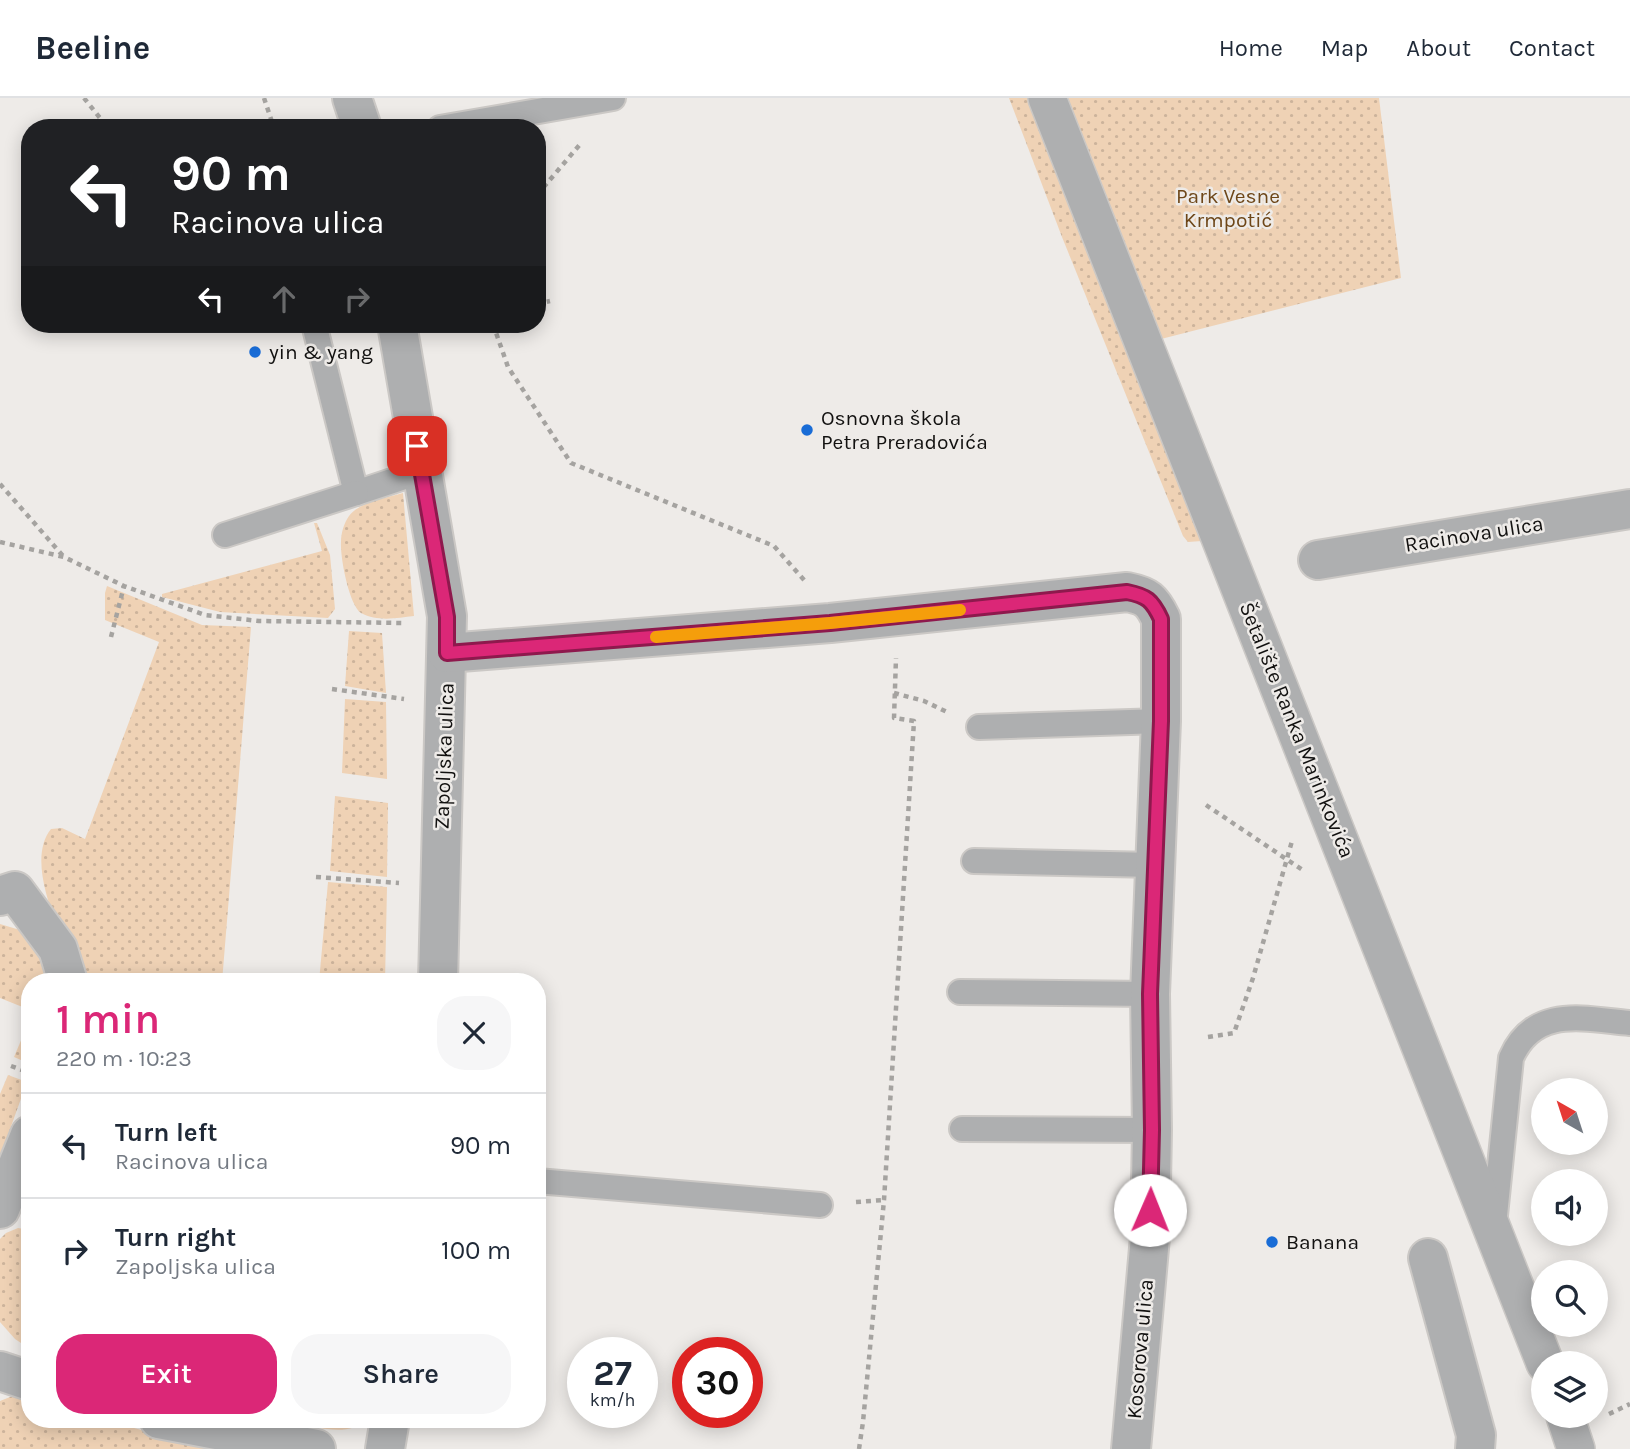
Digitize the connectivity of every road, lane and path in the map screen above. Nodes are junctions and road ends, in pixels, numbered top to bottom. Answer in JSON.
{"nodes":[{"id":1,"x":84,"y":98,"type":"edge"},
{"id":2,"x":264,"y":98,"type":"edge"},
{"id":3,"x":352,"y":98,"type":"edge"},
{"id":4,"x":613,"y":98,"type":"edge"},
{"id":5,"x":1048,"y":98,"type":"edge"},
{"id":6,"x":101,"y":119,"type":"edge"},
{"id":7,"x":271,"y":119,"type":"edge"},
{"id":8,"x":359,"y":119,"type":"edge"},
{"id":9,"x":492,"y":119,"type":"edge"},
{"id":10,"x":586,"y":137,"type":"dead end"},
{"id":11,"x":546,"y":184,"type":"edge"},
{"id":12,"x":550,"y":301,"type":"dead end"},
{"id":13,"x":546,"y":302,"type":"edge"},
{"id":14,"x":315,"y":333,"type":"edge"},
{"id":15,"x":399,"y":333,"type":"edge"},
{"id":16,"x":496,"y":333,"type":"edge"},
{"id":17,"x":422,"y":471,"type":"junction"},
{"id":18,"x":0,"y":484,"type":"edge"},
{"id":19,"x":356,"y":492,"type":"junction"},
{"id":20,"x":1630,"y":509,"type":"edge"},
{"id":21,"x":225,"y":535,"type":"dead end"},
{"id":22,"x":0,"y":542,"type":"edge"},
{"id":23,"x":65,"y":557,"type":"junction"},
{"id":24,"x":1318,"y":560,"type":"dead end"},
{"id":25,"x":124,"y":586,"type":"junction"},
{"id":26,"x":415,"y":623,"type":"dead end"},
{"id":27,"x":830,"y":623,"type":"junction"},
{"id":28,"x":111,"y":637,"type":"dead end"},
{"id":29,"x":447,"y":653,"type":"junction"},
{"id":30,"x":896,"y":653,"type":"dead end"},
{"id":31,"x":332,"y":689,"type":"dead end"},
{"id":32,"x":894,"y":692,"type":"junction"},
{"id":33,"x":446,"y":705,"type":"junction"},
{"id":34,"x":1161,"y":721,"type":"junction"},
{"id":35,"x":979,"y":727,"type":"joint"},
{"id":36,"x":1206,"y":804,"type":"dead end"},
{"id":37,"x":1293,"y":837,"type":"dead end"},
{"id":38,"x":1287,"y":860,"type":"junction"},
{"id":39,"x":974,"y":861,"type":"dead end"},
{"id":40,"x":1155,"y":865,"type":"junction"},
{"id":41,"x":1307,"y":873,"type":"dead end"},
{"id":42,"x":316,"y":877,"type":"dead end"},
{"id":43,"x":441,"y":886,"type":"junction"},
{"id":44,"x":0,"y":897,"type":"edge"},
{"id":45,"x":65,"y":973,"type":"edge"},
{"id":46,"x":438,"y":973,"type":"edge"},
{"id":47,"x":960,"y":992,"type":"dead end"},
{"id":48,"x":1150,"y":994,"type":"junction"},
{"id":49,"x":1630,"y":1023,"type":"edge"},
{"id":50,"x":1208,"y":1037,"type":"dead end"},
{"id":51,"x":11,"y":1066,"type":"dead end"},
{"id":52,"x":21,"y":1070,"type":"edge"},
{"id":53,"x":962,"y":1129,"type":"dead end"},
{"id":54,"x":1152,"y":1130,"type":"junction"},
{"id":55,"x":21,"y":1157,"type":"edge"},
{"id":56,"x":546,"y":1182,"type":"edge"},
{"id":57,"x":820,"y":1205,"type":"dead end"},
{"id":58,"x":0,"y":1209,"type":"edge"},
{"id":59,"x":1494,"y":1229,"type":"junction"},
{"id":60,"x":1427,"y":1258,"type":"dead end"},
{"id":61,"x":1540,"y":1351,"type":"edge"},
{"id":62,"x":0,"y":1371,"type":"edge"},
{"id":63,"x":21,"y":1378,"type":"edge"},
{"id":64,"x":206,"y":1428,"type":"edge"},
{"id":65,"x":388,"y":1428,"type":"edge"},
{"id":66,"x":1569,"y":1428,"type":"edge"},
{"id":67,"x":316,"y":1449,"type":"edge"},
{"id":68,"x":385,"y":1449,"type":"edge"},
{"id":69,"x":859,"y":1449,"type":"edge"},
{"id":70,"x":1131,"y":1449,"type":"edge"},
{"id":71,"x":1475,"y":1449,"type":"edge"},
{"id":72,"x":1576,"y":1449,"type":"edge"}],
"edges":[{"from":1,"to":6,"type":"path"},
{"from":2,"to":7,"type":"path"},
{"from":3,"to":8,"type":"street"},
{"from":4,"to":9,"type":"lane"},
{"from":5,"to":59,"type":"street","name":"Šetalište Ranka Marinkovića"},
{"from":10,"to":11,"type":"path"},
{"from":12,"to":13,"type":"path"},
{"from":14,"to":19,"type":"lane"},
{"from":15,"to":17,"type":"street","name":"Zapoljska ulica"},
{"from":16,"to":27,"type":"path"},
{"from":17,"to":19,"type":"lane"},
{"from":17,"to":29,"type":"street","name":"Zapoljska ulica"},
{"from":18,"to":23,"type":"path"},
{"from":19,"to":21,"type":"lane"},
{"from":20,"to":24,"type":"street","name":"Racinova ulica"},
{"from":22,"to":23,"type":"path"},
{"from":23,"to":25,"type":"path"},
{"from":25,"to":26,"type":"path"},
{"from":25,"to":28,"type":"path"},
{"from":27,"to":29,"type":"street"},
{"from":27,"to":34,"type":"street","name":"Kosorova ulica"},
{"from":29,"to":33,"type":"street","name":"Zapoljska ulica"},
{"from":30,"to":32,"type":"path"},
{"from":31,"to":33,"type":"path"},
{"from":32,"to":35,"type":"path"},
{"from":32,"to":69,"type":"path"},
{"from":33,"to":43,"type":"street","name":"Zapoljska ulica"},
{"from":34,"to":35,"type":"lane"},
{"from":34,"to":40,"type":"street","name":"Kosorova ulica"},
{"from":36,"to":38,"type":"path"},
{"from":37,"to":38,"type":"path"},
{"from":38,"to":41,"type":"path"},
{"from":38,"to":50,"type":"path"},
{"from":39,"to":40,"type":"lane"},
{"from":40,"to":48,"type":"street","name":"Kosorova ulica"},
{"from":42,"to":43,"type":"path"},
{"from":43,"to":46,"type":"street","name":"Zapoljska ulica"},
{"from":44,"to":45,"type":"street"},
{"from":47,"to":48,"type":"lane"},
{"from":48,"to":54,"type":"street","name":"Kosorova ulica"},
{"from":49,"to":59,"type":"lane"},
{"from":51,"to":52,"type":"path"},
{"from":53,"to":54,"type":"lane"},
{"from":54,"to":70,"type":"street","name":"Kosorova ulica"},
{"from":55,"to":58,"type":"street"},
{"from":56,"to":57,"type":"lane"},
{"from":59,"to":61,"type":"street","name":"Šetalište Ranka Marinkovića"},
{"from":60,"to":71,"type":"street"},
{"from":62,"to":63,"type":"street"},
{"from":64,"to":67,"type":"street"},
{"from":65,"to":68,"type":"street"},
{"from":66,"to":72,"type":"street"}]}
